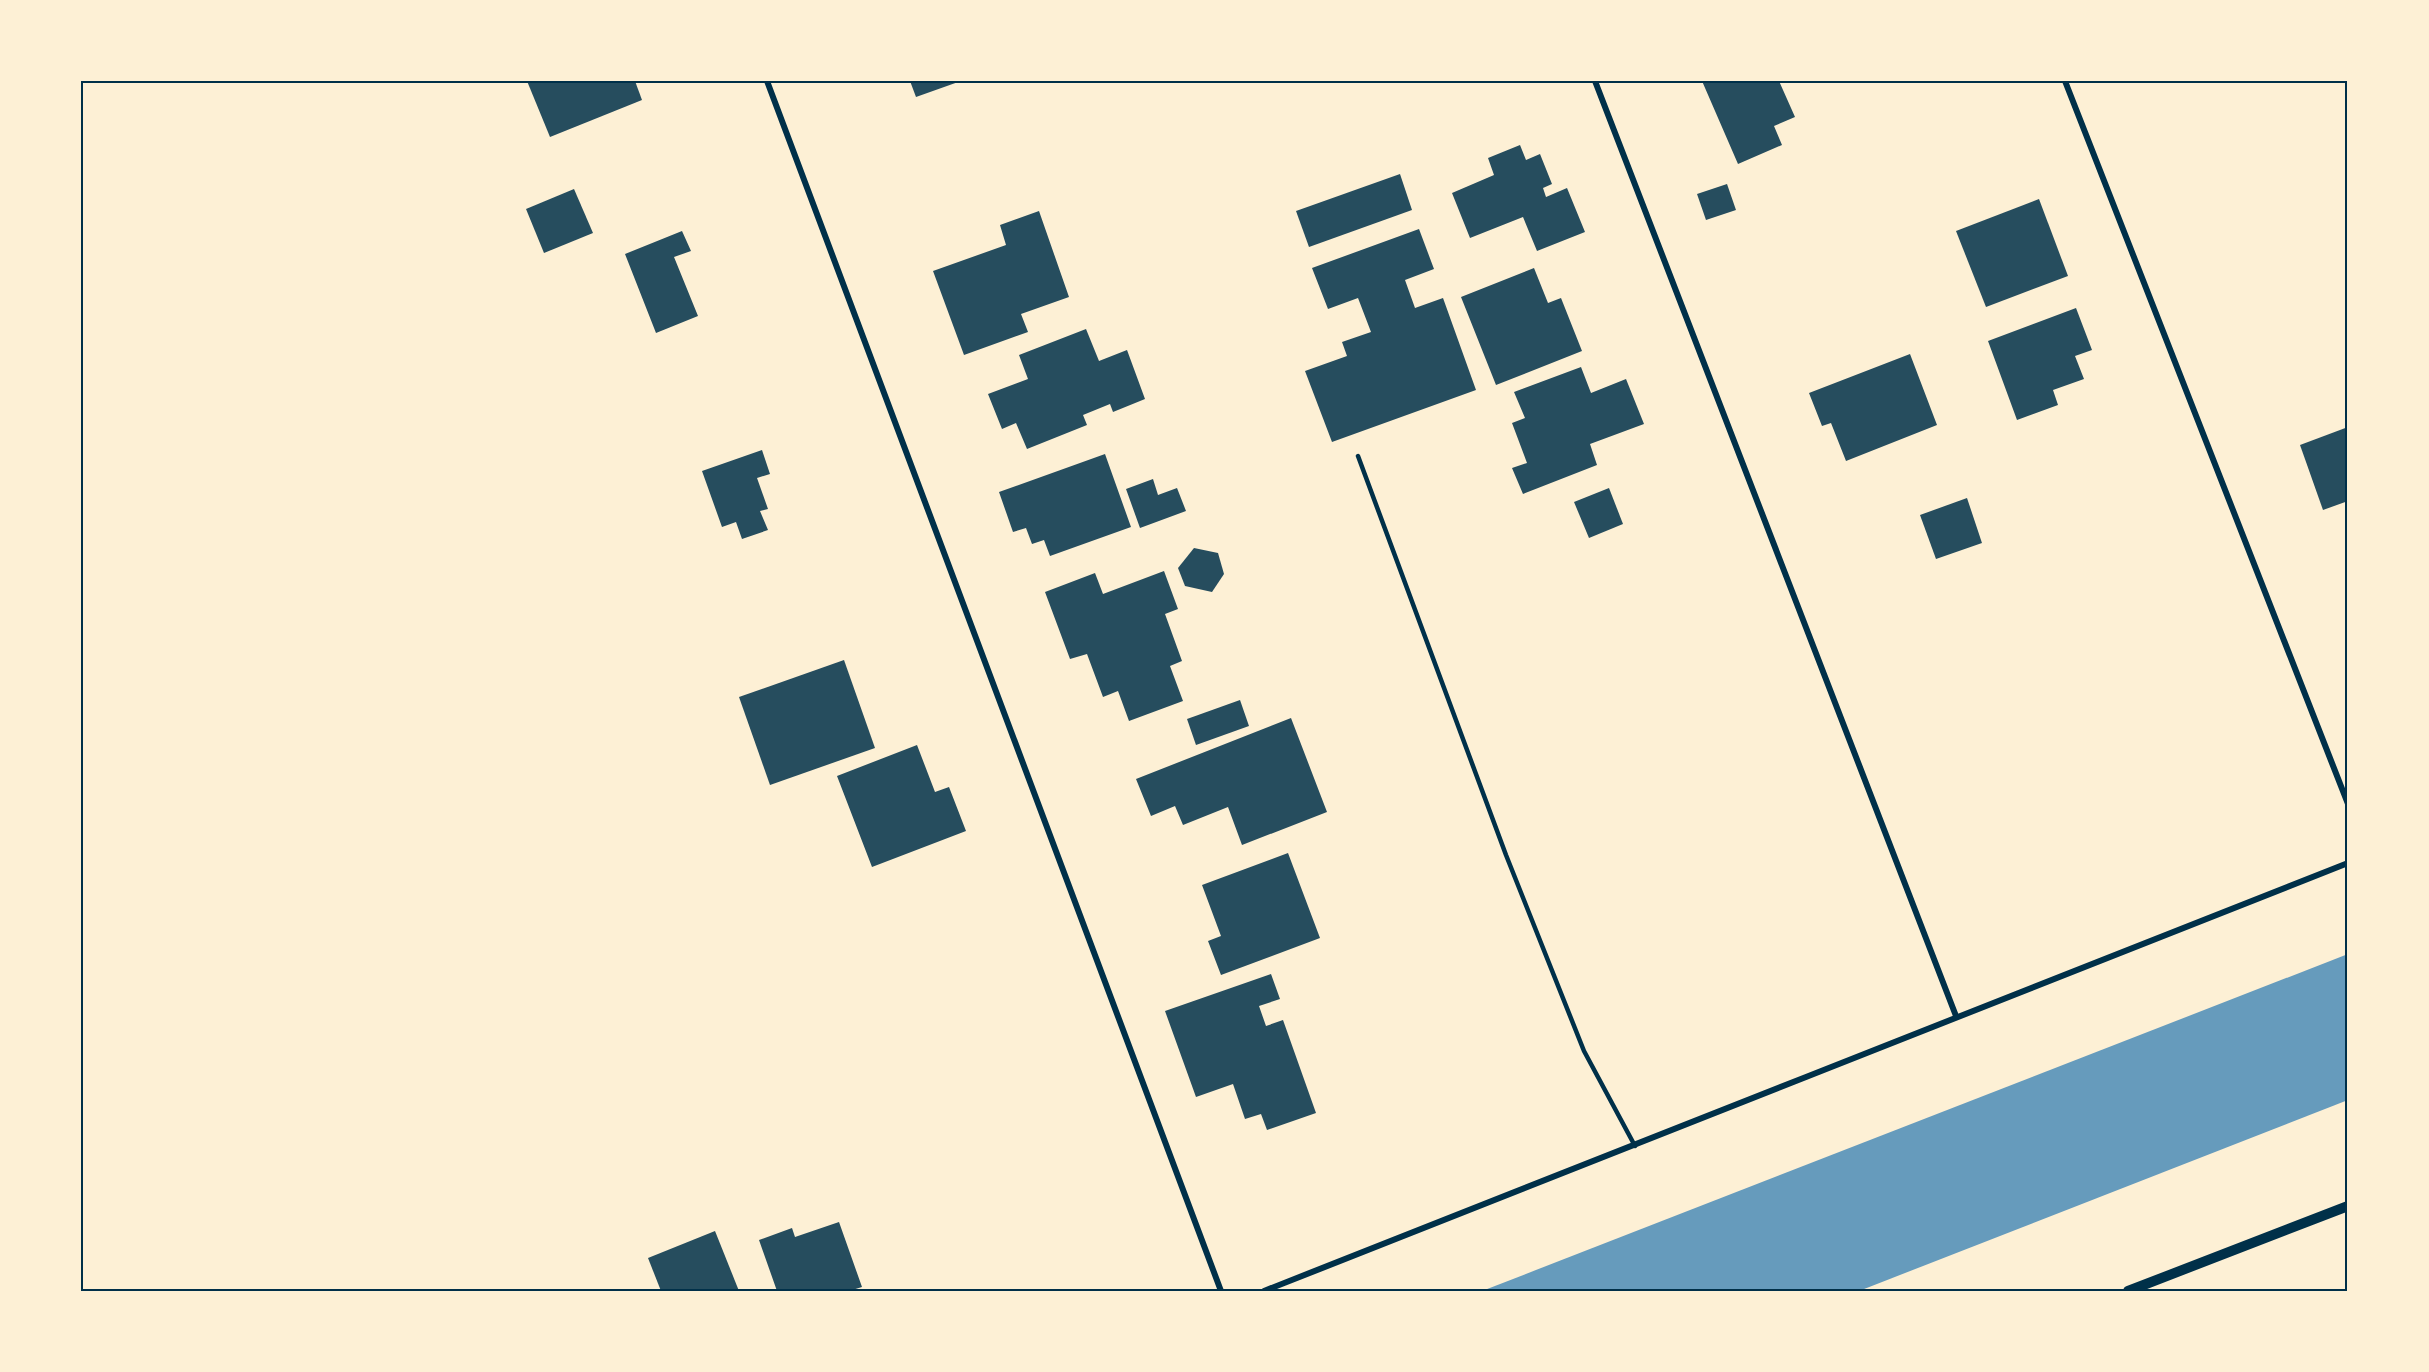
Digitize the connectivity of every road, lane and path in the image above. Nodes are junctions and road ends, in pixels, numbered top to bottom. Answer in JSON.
{"nodes":[{"id":1,"x":767,"y":81,"type":"edge"},
{"id":2,"x":1595,"y":81,"type":"edge"},
{"id":3,"x":2065,"y":81,"type":"edge"},
{"id":4,"x":1358,"y":456,"type":"dead end"},
{"id":5,"x":2348,"y":804,"type":"edge"},
{"id":6,"x":2348,"y":863,"type":"edge"},
{"id":7,"x":1956,"y":1016,"type":"junction"},
{"id":8,"x":1636,"y":1146,"type":"junction"},
{"id":9,"x":2348,"y":1206,"type":"edge"},
{"id":10,"x":1221,"y":1291,"type":"edge"},
{"id":11,"x":1264,"y":1291,"type":"edge"},
{"id":12,"x":2128,"y":1291,"type":"edge"}],
"edges":[{"from":1,"to":10,"type":"street"},
{"from":2,"to":7,"type":"street"},
{"from":3,"to":5,"type":"street"},
{"from":4,"to":8,"type":"lane"},
{"from":6,"to":7,"type":"street"},
{"from":7,"to":8,"type":"street"},
{"from":8,"to":11,"type":"street"},
{"from":9,"to":12,"type":"street"}]}
